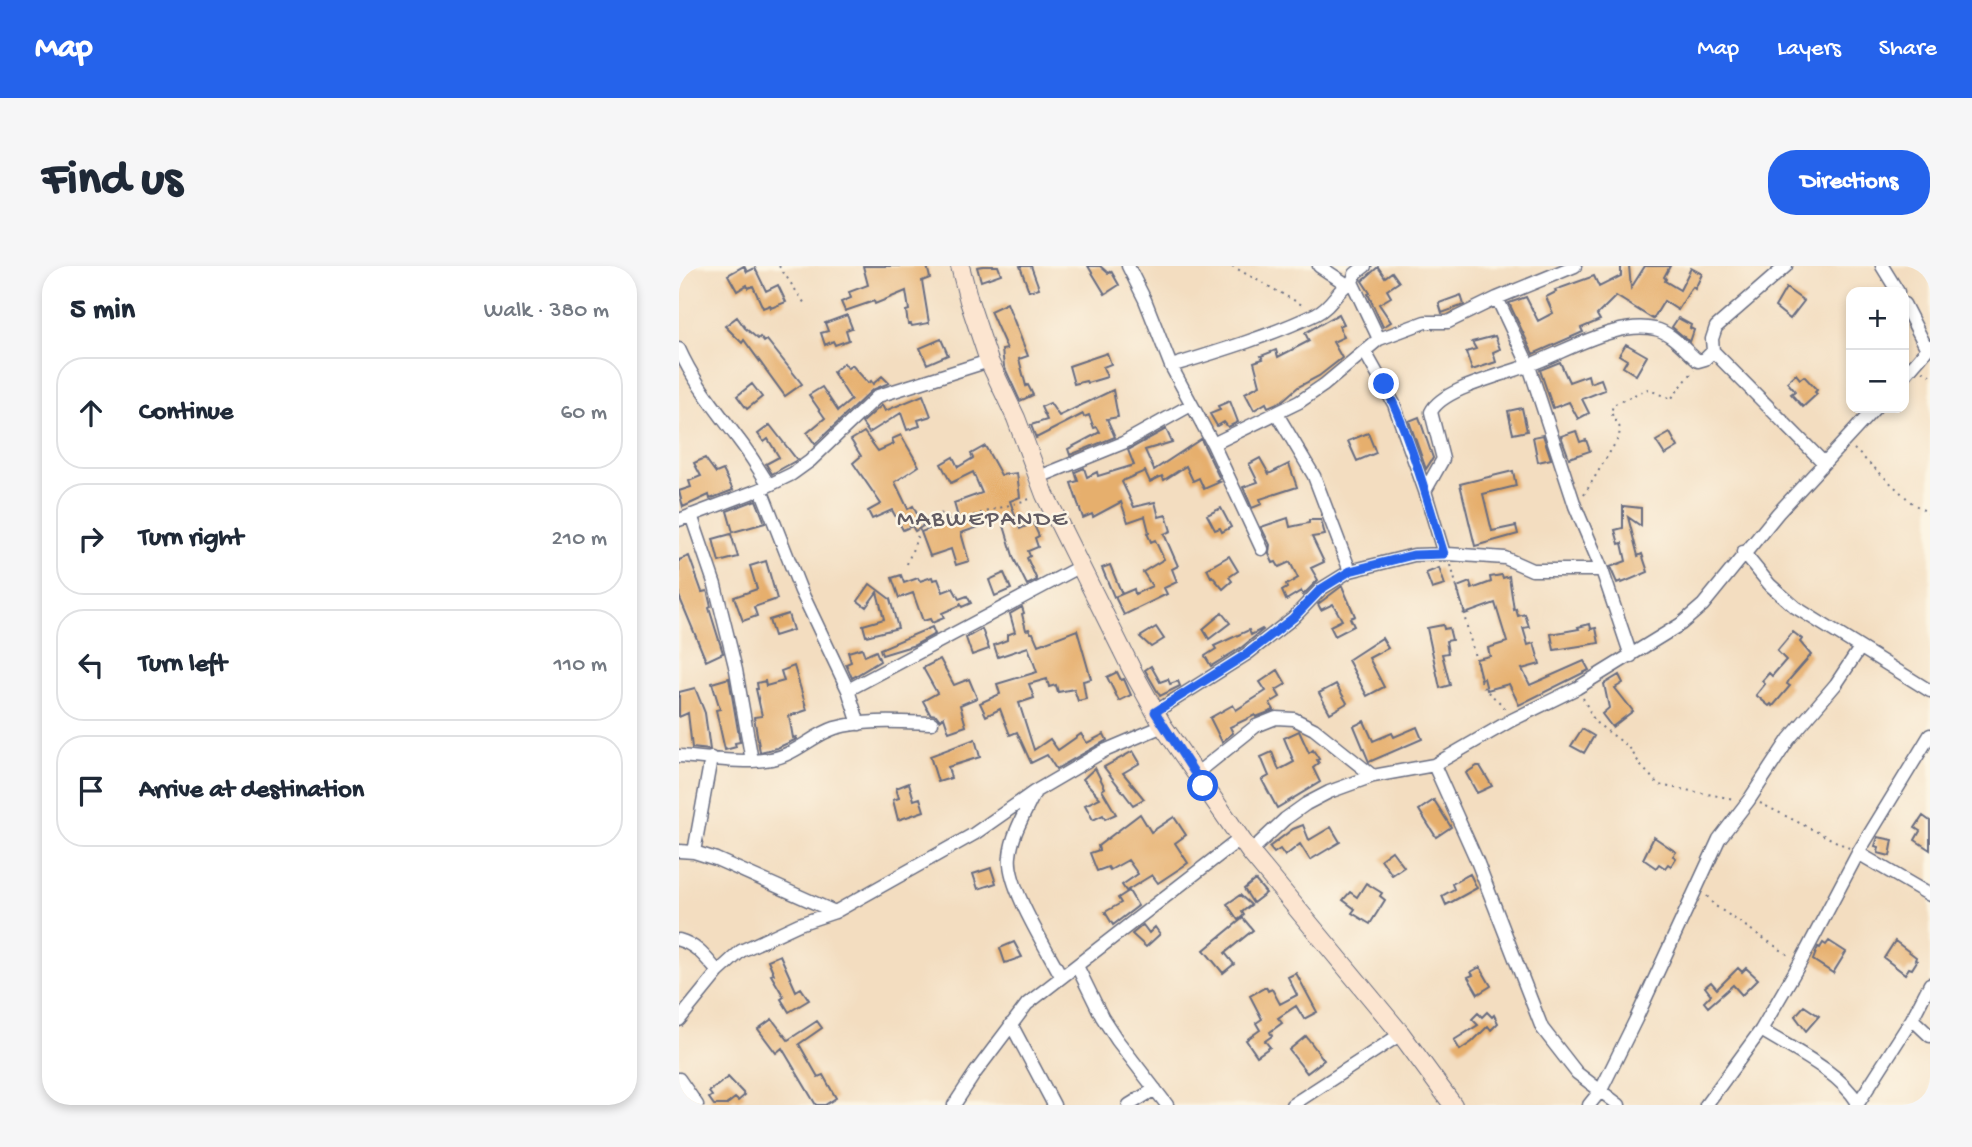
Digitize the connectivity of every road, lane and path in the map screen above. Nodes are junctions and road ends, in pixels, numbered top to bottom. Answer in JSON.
{"nodes":[{"id":1,"x":779,"y":266,"type":"edge"},
{"id":2,"x":960,"y":266,"type":"edge"},
{"id":3,"x":1128,"y":266,"type":"edge"},
{"id":4,"x":1232,"y":266,"type":"edge"},
{"id":5,"x":1319,"y":266,"type":"edge"},
{"id":6,"x":1365,"y":266,"type":"edge"},
{"id":7,"x":1575,"y":266,"type":"edge"},
{"id":8,"x":1786,"y":266,"type":"edge"},
{"id":9,"x":1882,"y":266,"type":"edge"},
{"id":10,"x":1349,"y":283,"type":"junction"},
{"id":11,"x":1895,"y":287,"type":"edge"},
{"id":12,"x":1497,"y":298,"type":"junction"},
{"id":13,"x":805,"y":304,"type":"dead end"},
{"id":14,"x":1317,"y":313,"type":"junction"},
{"id":15,"x":1909,"y":313,"type":"edge"},
{"id":16,"x":1379,"y":339,"type":"junction"},
{"id":17,"x":1928,"y":347,"type":"edge"},
{"id":18,"x":679,"y":349,"type":"edge"},
{"id":19,"x":1713,"y":351,"type":"junction"},
{"id":20,"x":1364,"y":352,"type":"junction"},
{"id":21,"x":989,"y":361,"type":"junction"},
{"id":22,"x":1701,"y":361,"type":"junction"},
{"id":23,"x":1171,"y":366,"type":"junction"},
{"id":24,"x":1529,"y":366,"type":"junction"},
{"id":25,"x":1909,"y":370,"type":"edge"},
{"id":26,"x":1191,"y":405,"type":"junction"},
{"id":27,"x":1870,"y":413,"type":"edge"},
{"id":28,"x":1277,"y":414,"type":"junction"},
{"id":29,"x":1845,"y":441,"type":"junction"},
{"id":30,"x":1213,"y":444,"type":"junction"},
{"id":31,"x":1823,"y":463,"type":"junction"},
{"id":32,"x":1039,"y":477,"type":"junction"},
{"id":33,"x":765,"y":487,"type":"junction"},
{"id":34,"x":1425,"y":491,"type":"junction"},
{"id":35,"x":1045,"y":495,"type":"junction"},
{"id":36,"x":1576,"y":508,"type":"junction"},
{"id":37,"x":1930,"y":514,"type":"edge"},
{"id":38,"x":685,"y":518,"type":"edge"},
{"id":39,"x":1262,"y":548,"type":"dead end"},
{"id":40,"x":1743,"y":552,"type":"junction"},
{"id":41,"x":1446,"y":554,"type":"junction"},
{"id":42,"x":907,"y":564,"type":"dead end"},
{"id":43,"x":1081,"y":566,"type":"junction"},
{"id":44,"x":1602,"y":570,"type":"junction"},
{"id":45,"x":1350,"y":571,"type":"junction"},
{"id":46,"x":1860,"y":648,"type":"junction"},
{"id":47,"x":1631,"y":656,"type":"junction"},
{"id":48,"x":1577,"y":688,"type":"junction"},
{"id":49,"x":848,"y":690,"type":"junction"},
{"id":50,"x":1930,"y":691,"type":"edge"},
{"id":51,"x":1159,"y":719,"type":"junction"},
{"id":52,"x":1510,"y":721,"type":"junction"},
{"id":53,"x":932,"y":723,"type":"dead end"},
{"id":54,"x":859,"y":724,"type":"junction"},
{"id":55,"x":1930,"y":735,"type":"edge"},
{"id":56,"x":679,"y":756,"type":"edge"},
{"id":57,"x":711,"y":758,"type":"junction"},
{"id":58,"x":752,"y":761,"type":"junction"},
{"id":59,"x":1434,"y":765,"type":"junction"},
{"id":60,"x":1196,"y":774,"type":"junction"},
{"id":61,"x":1373,"y":776,"type":"junction"},
{"id":62,"x":1034,"y":792,"type":"junction"},
{"id":63,"x":1749,"y":800,"type":"junction"},
{"id":64,"x":1246,"y":845,"type":"junction"},
{"id":65,"x":679,"y":850,"type":"edge"},
{"id":66,"x":694,"y":852,"type":"junction"},
{"id":67,"x":1858,"y":853,"type":"junction"},
{"id":68,"x":1699,"y":883,"type":"junction"},
{"id":69,"x":1930,"y":895,"type":"edge"},
{"id":70,"x":835,"y":912,"type":"junction"},
{"id":71,"x":679,"y":940,"type":"edge"},
{"id":72,"x":1800,"y":963,"type":"junction"},
{"id":73,"x":1077,"y":965,"type":"junction"},
{"id":74,"x":718,"y":972,"type":"junction"},
{"id":75,"x":1061,"y":976,"type":"junction"},
{"id":76,"x":1930,"y":984,"type":"edge"},
{"id":77,"x":1912,"y":1018,"type":"junction"},
{"id":78,"x":679,"y":1020,"type":"edge"},
{"id":79,"x":1011,"y":1024,"type":"junction"},
{"id":80,"x":1761,"y":1030,"type":"junction"},
{"id":81,"x":1401,"y":1034,"type":"junction"},
{"id":82,"x":1930,"y":1036,"type":"edge"},
{"id":83,"x":679,"y":1079,"type":"edge"},
{"id":84,"x":1155,"y":1089,"type":"junction"},
{"id":85,"x":1601,"y":1090,"type":"junction"},
{"id":86,"x":1857,"y":1104,"type":"edge"},
{"id":87,"x":698,"y":1105,"type":"edge"},
{"id":88,"x":954,"y":1105,"type":"edge"},
{"id":89,"x":1054,"y":1105,"type":"edge"},
{"id":90,"x":1129,"y":1105,"type":"edge"},
{"id":91,"x":1167,"y":1105,"type":"edge"},
{"id":92,"x":1292,"y":1105,"type":"edge"},
{"id":93,"x":1453,"y":1105,"type":"edge"},
{"id":94,"x":1589,"y":1105,"type":"edge"},
{"id":95,"x":1619,"y":1105,"type":"edge"},
{"id":96,"x":1706,"y":1105,"type":"edge"}],
"edges":[{"from":1,"to":13,"type":"path"},
{"from":2,"to":21,"type":"street"},
{"from":3,"to":23,"type":"street"},
{"from":4,"to":14,"type":"path"},
{"from":5,"to":10,"type":"street"},
{"from":6,"to":10,"type":"street"},
{"from":7,"to":12,"type":"street"},
{"from":8,"to":19,"type":"street"},
{"from":9,"to":11,"type":"street"},
{"from":10,"to":14,"type":"street"},
{"from":10,"to":16,"type":"street"},
{"from":12,"to":16,"type":"street"},
{"from":12,"to":24,"type":"street"},
{"from":14,"to":23,"type":"street"},
{"from":15,"to":17,"type":"street"},
{"from":16,"to":20,"type":"street"},
{"from":17,"to":25,"type":"street"},
{"from":18,"to":33,"type":"street"},
{"from":19,"to":22,"type":"street"},
{"from":19,"to":31,"type":"street"},
{"from":20,"to":28,"type":"street"},
{"from":20,"to":34,"type":"street"},
{"from":21,"to":32,"type":"street"},
{"from":21,"to":33,"type":"street"},
{"from":22,"to":24,"type":"street"},
{"from":22,"to":36,"type":"path"},
{"from":23,"to":26,"type":"street"},
{"from":24,"to":34,"type":"street"},
{"from":24,"to":36,"type":"street"},
{"from":26,"to":30,"type":"street"},
{"from":26,"to":32,"type":"street"},
{"from":27,"to":29,"type":"street"},
{"from":28,"to":30,"type":"street"},
{"from":28,"to":45,"type":"street"},
{"from":29,"to":31,"type":"street"},
{"from":29,"to":37,"type":"path"},
{"from":30,"to":39,"type":"street"},
{"from":31,"to":40,"type":"street"},
{"from":32,"to":35,"type":"street"},
{"from":33,"to":38,"type":"street"},
{"from":33,"to":49,"type":"street"},
{"from":34,"to":41,"type":"street"},
{"from":35,"to":42,"type":"path"},
{"from":35,"to":43,"type":"street"},
{"from":36,"to":44,"type":"street"},
{"from":38,"to":58,"type":"street"},
{"from":40,"to":46,"type":"street"},
{"from":40,"to":47,"type":"street"},
{"from":41,"to":44,"type":"street"},
{"from":41,"to":45,"type":"street"},
{"from":41,"to":52,"type":"path"},
{"from":43,"to":49,"type":"street"},
{"from":43,"to":51,"type":"street"},
{"from":44,"to":47,"type":"street"},
{"from":45,"to":51,"type":"street"},
{"from":46,"to":50,"type":"street"},
{"from":46,"to":63,"type":"street"},
{"from":47,"to":48,"type":"street"},
{"from":48,"to":52,"type":"street"},
{"from":48,"to":63,"type":"path"},
{"from":49,"to":54,"type":"street"},
{"from":51,"to":60,"type":"street"},
{"from":51,"to":62,"type":"street"},
{"from":52,"to":59,"type":"street"},
{"from":53,"to":54,"type":"street"},
{"from":54,"to":58,"type":"street"},
{"from":55,"to":67,"type":"street"},
{"from":56,"to":57,"type":"street"},
{"from":57,"to":58,"type":"street"},
{"from":57,"to":66,"type":"street"},
{"from":59,"to":61,"type":"street"},
{"from":59,"to":85,"type":"street"},
{"from":60,"to":61,"type":"street"},
{"from":60,"to":64,"type":"street"},
{"from":61,"to":64,"type":"street"},
{"from":62,"to":70,"type":"street"},
{"from":62,"to":75,"type":"street"},
{"from":63,"to":67,"type":"path"},
{"from":63,"to":68,"type":"street"},
{"from":64,"to":73,"type":"street"},
{"from":64,"to":81,"type":"street"},
{"from":65,"to":66,"type":"street"},
{"from":66,"to":70,"type":"street"},
{"from":67,"to":69,"type":"street"},
{"from":67,"to":72,"type":"street"},
{"from":68,"to":72,"type":"path"},
{"from":68,"to":85,"type":"street"},
{"from":70,"to":74,"type":"street"},
{"from":71,"to":74,"type":"street"},
{"from":72,"to":80,"type":"street"},
{"from":73,"to":75,"type":"street"},
{"from":73,"to":84,"type":"street"},
{"from":74,"to":78,"type":"street"},
{"from":75,"to":79,"type":"street"},
{"from":76,"to":77,"type":"street"},
{"from":77,"to":82,"type":"street"},
{"from":77,"to":86,"type":"street"},
{"from":79,"to":88,"type":"street"},
{"from":79,"to":89,"type":"street"},
{"from":80,"to":86,"type":"street"},
{"from":80,"to":96,"type":"street"},
{"from":81,"to":92,"type":"street"},
{"from":81,"to":93,"type":"street"},
{"from":83,"to":87,"type":"street"},
{"from":84,"to":90,"type":"street"},
{"from":84,"to":91,"type":"street"},
{"from":85,"to":94,"type":"street"},
{"from":85,"to":95,"type":"street"}]}
